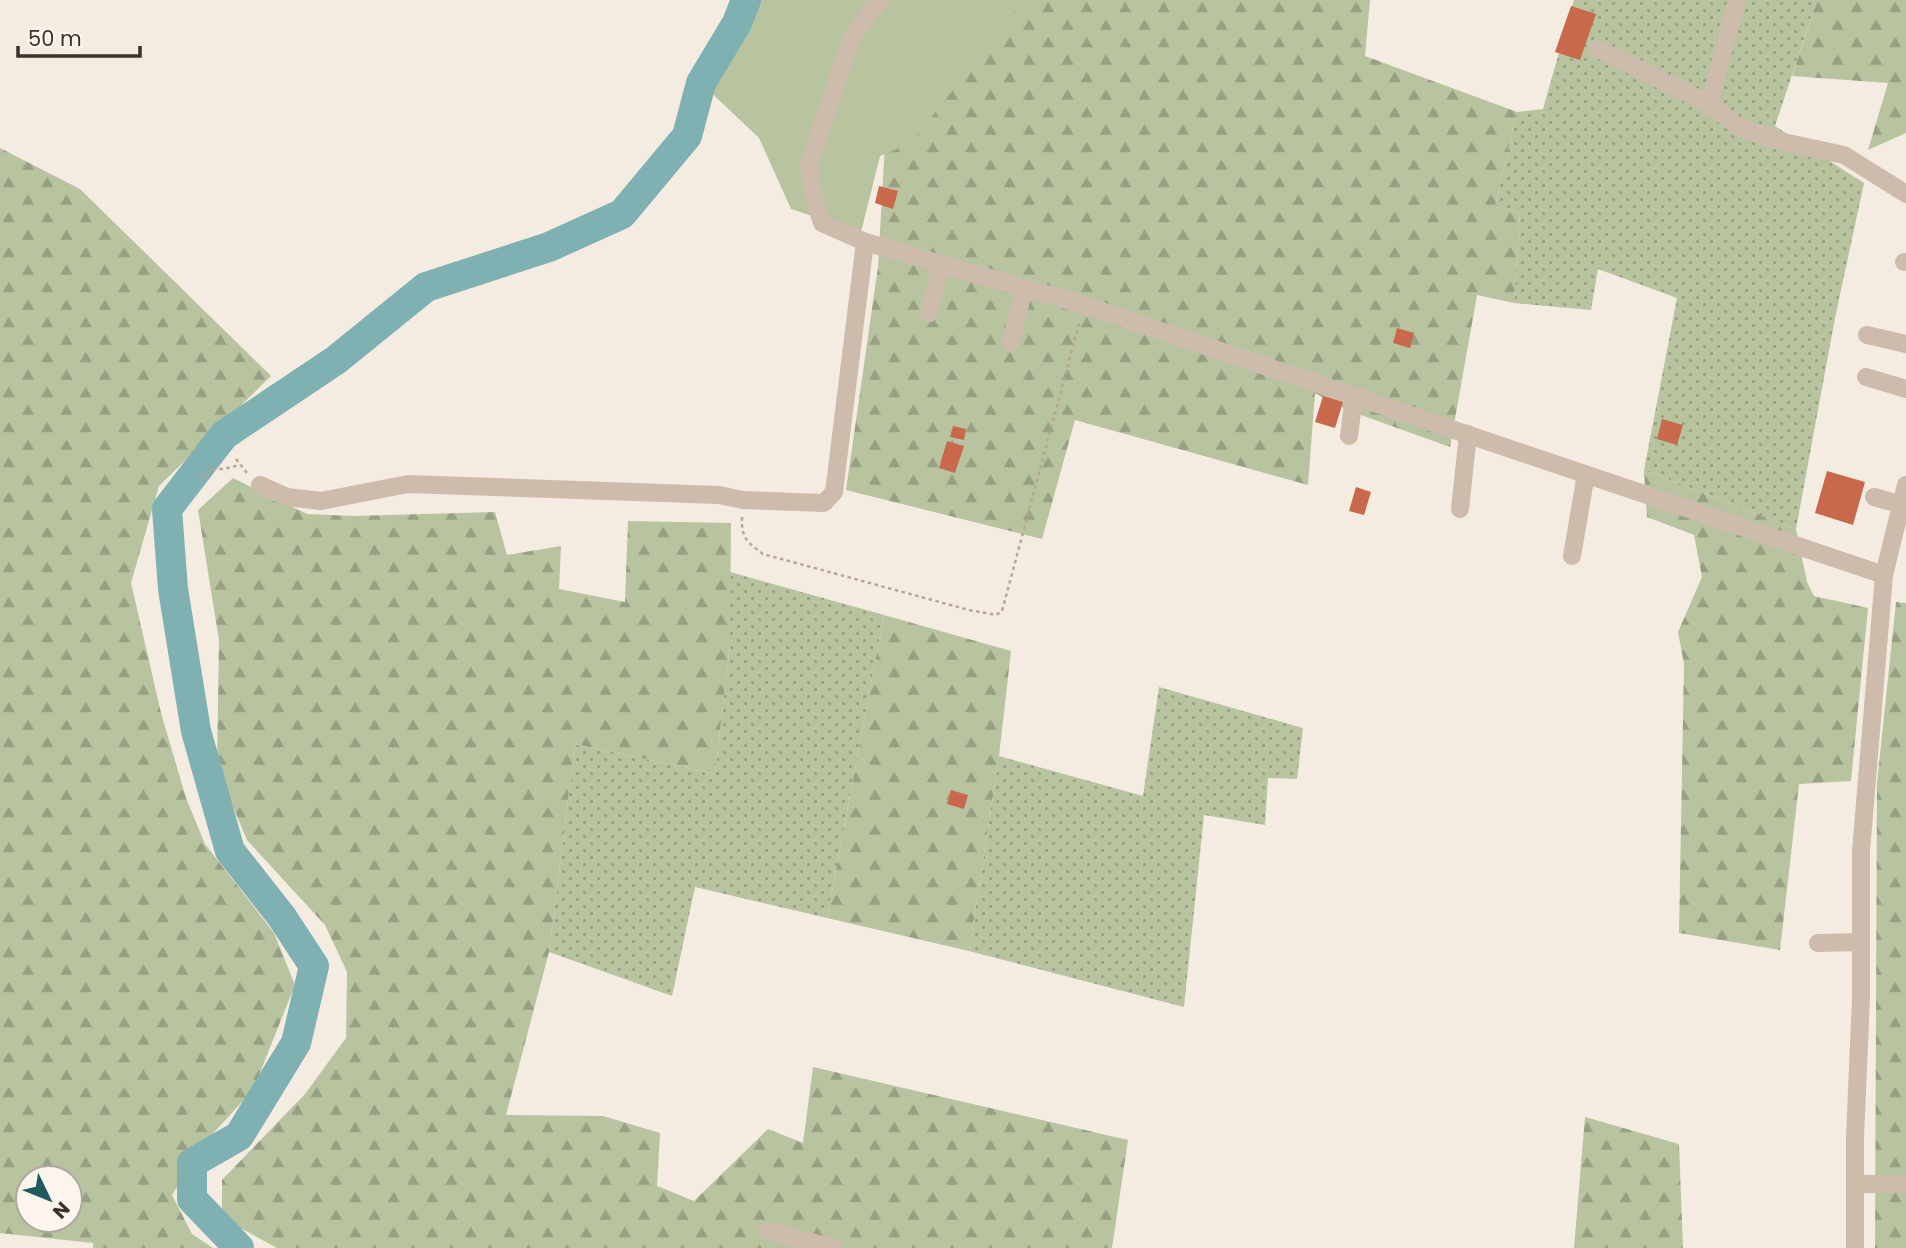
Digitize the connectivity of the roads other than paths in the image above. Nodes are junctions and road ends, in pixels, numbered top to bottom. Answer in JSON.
{"nodes":[{"id":1,"x":880,"y":0,"type":"edge"},
{"id":2,"x":1737,"y":0,"type":"edge"},
{"id":3,"x":1598,"y":49,"type":"dead end"},
{"id":4,"x":1709,"y":104,"type":"junction"},
{"id":5,"x":1906,"y":194,"type":"edge"},
{"id":6,"x":865,"y":242,"type":"junction"},
{"id":7,"x":941,"y":263,"type":"junction"},
{"id":8,"x":1024,"y":288,"type":"junction"},
{"id":9,"x":929,"y":313,"type":"dead end"},
{"id":10,"x":1867,"y":335,"type":"dead end"},
{"id":11,"x":1011,"y":342,"type":"dead end"},
{"id":12,"x":1906,"y":344,"type":"edge"},
{"id":13,"x":1866,"y":377,"type":"dead end"},
{"id":14,"x":1906,"y":389,"type":"edge"},
{"id":15,"x":1354,"y":396,"type":"junction"},
{"id":16,"x":1468,"y":434,"type":"junction"},
{"id":17,"x":1349,"y":436,"type":"dead end"},
{"id":18,"x":1586,"y":474,"type":"junction"},
{"id":19,"x":260,"y":485,"type":"dead end"},
{"id":20,"x":1906,"y":485,"type":"edge"},
{"id":21,"x":1874,"y":497,"type":"dead end"},
{"id":22,"x":1902,"y":505,"type":"junction"},
{"id":23,"x":1460,"y":509,"type":"dead end"},
{"id":24,"x":1572,"y":556,"type":"dead end"},
{"id":25,"x":1884,"y":575,"type":"junction"},
{"id":26,"x":1861,"y":942,"type":"junction"},
{"id":27,"x":1818,"y":943,"type":"dead end"},
{"id":28,"x":1855,"y":1184,"type":"junction"},
{"id":29,"x":1906,"y":1184,"type":"edge"},
{"id":30,"x":767,"y":1231,"type":"dead end"},
{"id":31,"x":834,"y":1248,"type":"edge"},
{"id":32,"x":1855,"y":1248,"type":"edge"}],
"edges":[{"from":1,"to":6,"type":"street"},
{"from":2,"to":4,"type":"street"},
{"from":3,"to":4,"type":"street"},
{"from":4,"to":5,"type":"street"},
{"from":6,"to":7,"type":"street"},
{"from":6,"to":19,"type":"street"},
{"from":7,"to":8,"type":"street"},
{"from":7,"to":9,"type":"street"},
{"from":8,"to":11,"type":"street"},
{"from":8,"to":15,"type":"street"},
{"from":10,"to":12,"type":"street"},
{"from":13,"to":14,"type":"street"},
{"from":15,"to":16,"type":"street"},
{"from":15,"to":17,"type":"street"},
{"from":16,"to":18,"type":"street"},
{"from":16,"to":23,"type":"street"},
{"from":18,"to":24,"type":"street"},
{"from":18,"to":25,"type":"street"},
{"from":20,"to":22,"type":"street"},
{"from":21,"to":22,"type":"street"},
{"from":22,"to":25,"type":"street"},
{"from":25,"to":26,"type":"street"},
{"from":26,"to":27,"type":"street"},
{"from":26,"to":28,"type":"street"},
{"from":28,"to":29,"type":"street"},
{"from":28,"to":32,"type":"street"},
{"from":30,"to":31,"type":"street"}]}
